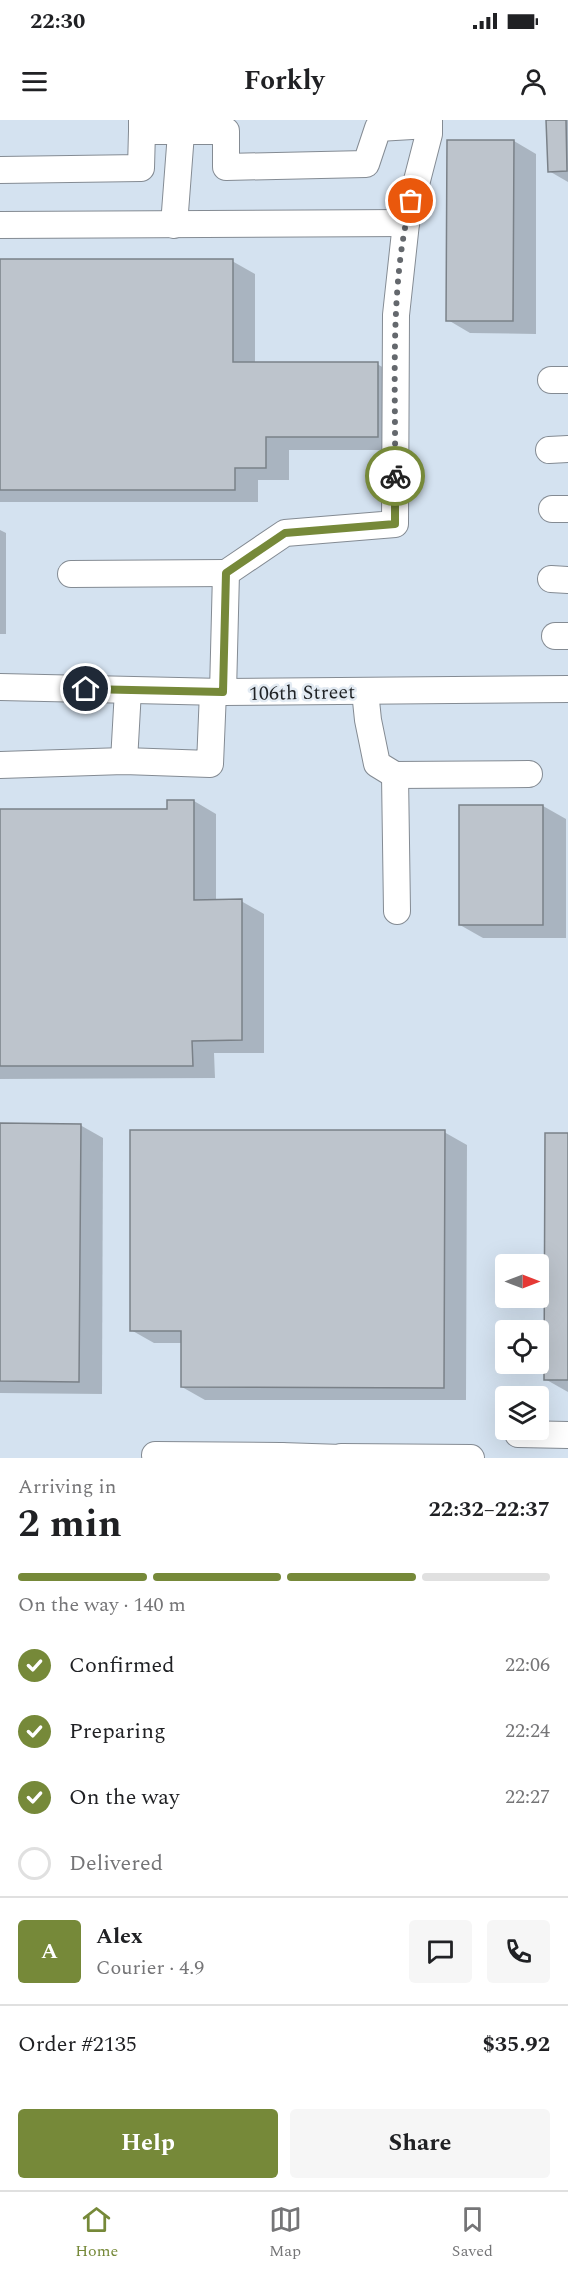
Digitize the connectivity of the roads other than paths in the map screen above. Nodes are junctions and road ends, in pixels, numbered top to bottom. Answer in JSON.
{"nodes":[{"id":1,"x":429,"y":123,"type":"edge"},
{"id":2,"x":378,"y":124,"type":"edge"},
{"id":3,"x":142,"y":126,"type":"edge"},
{"id":4,"x":182,"y":126,"type":"edge"},
{"id":5,"x":226,"y":126,"type":"edge"},
{"id":6,"x":0,"y":170,"type":"edge"},
{"id":7,"x":405,"y":223,"type":"junction"},
{"id":8,"x":0,"y":225,"type":"edge"},
{"id":9,"x":174,"y":225,"type":"junction"},
{"id":10,"x":226,"y":573,"type":"junction"},
{"id":11,"x":71,"y":574,"type":"dead end"},
{"id":12,"x":0,"y":687,"type":"edge"},
{"id":13,"x":568,"y":689,"type":"edge"},
{"id":14,"x":128,"y":690,"type":"junction"},
{"id":15,"x":365,"y":691,"type":"junction"},
{"id":16,"x":218,"y":692,"type":"junction"},
{"id":17,"x":124,"y":761,"type":"junction"},
{"id":18,"x":0,"y":765,"type":"edge"},
{"id":19,"x":395,"y":774,"type":"junction"},
{"id":20,"x":529,"y":774,"type":"dead end"},
{"id":21,"x":397,"y":911,"type":"dead end"},
{"id":22,"x":549,"y":1435,"type":"edge"},
{"id":23,"x":568,"y":1435,"type":"edge"},
{"id":24,"x":155,"y":1455,"type":"dead end"},
{"id":25,"x":280,"y":1457,"type":"edge"},
{"id":26,"x":342,"y":1458,"type":"edge"},
{"id":27,"x":471,"y":1458,"type":"edge"}],
"edges":[{"from":1,"to":2,"type":"street"},
{"from":1,"to":7,"type":"street"},
{"from":2,"to":5,"type":"street"},
{"from":3,"to":4,"type":"street"},
{"from":3,"to":6,"type":"street"},
{"from":4,"to":5,"type":"street"},
{"from":4,"to":9,"type":"street"},
{"from":7,"to":9,"type":"street"},
{"from":7,"to":10,"type":"street"},
{"from":8,"to":9,"type":"street"},
{"from":10,"to":11,"type":"street"},
{"from":10,"to":16,"type":"street"},
{"from":12,"to":14,"type":"street","name":"106th Street"},
{"from":13,"to":15,"type":"street","name":"106th Street"},
{"from":14,"to":16,"type":"street","name":"106th Street"},
{"from":14,"to":17,"type":"street"},
{"from":15,"to":16,"type":"street","name":"106th Street"},
{"from":15,"to":19,"type":"street"},
{"from":16,"to":17,"type":"street"},
{"from":17,"to":18,"type":"street"},
{"from":19,"to":20,"type":"street"},
{"from":19,"to":21,"type":"street"},
{"from":22,"to":23,"type":"street"},
{"from":24,"to":25,"type":"street"},
{"from":25,"to":26,"type":"street"},
{"from":26,"to":27,"type":"street"}]}
